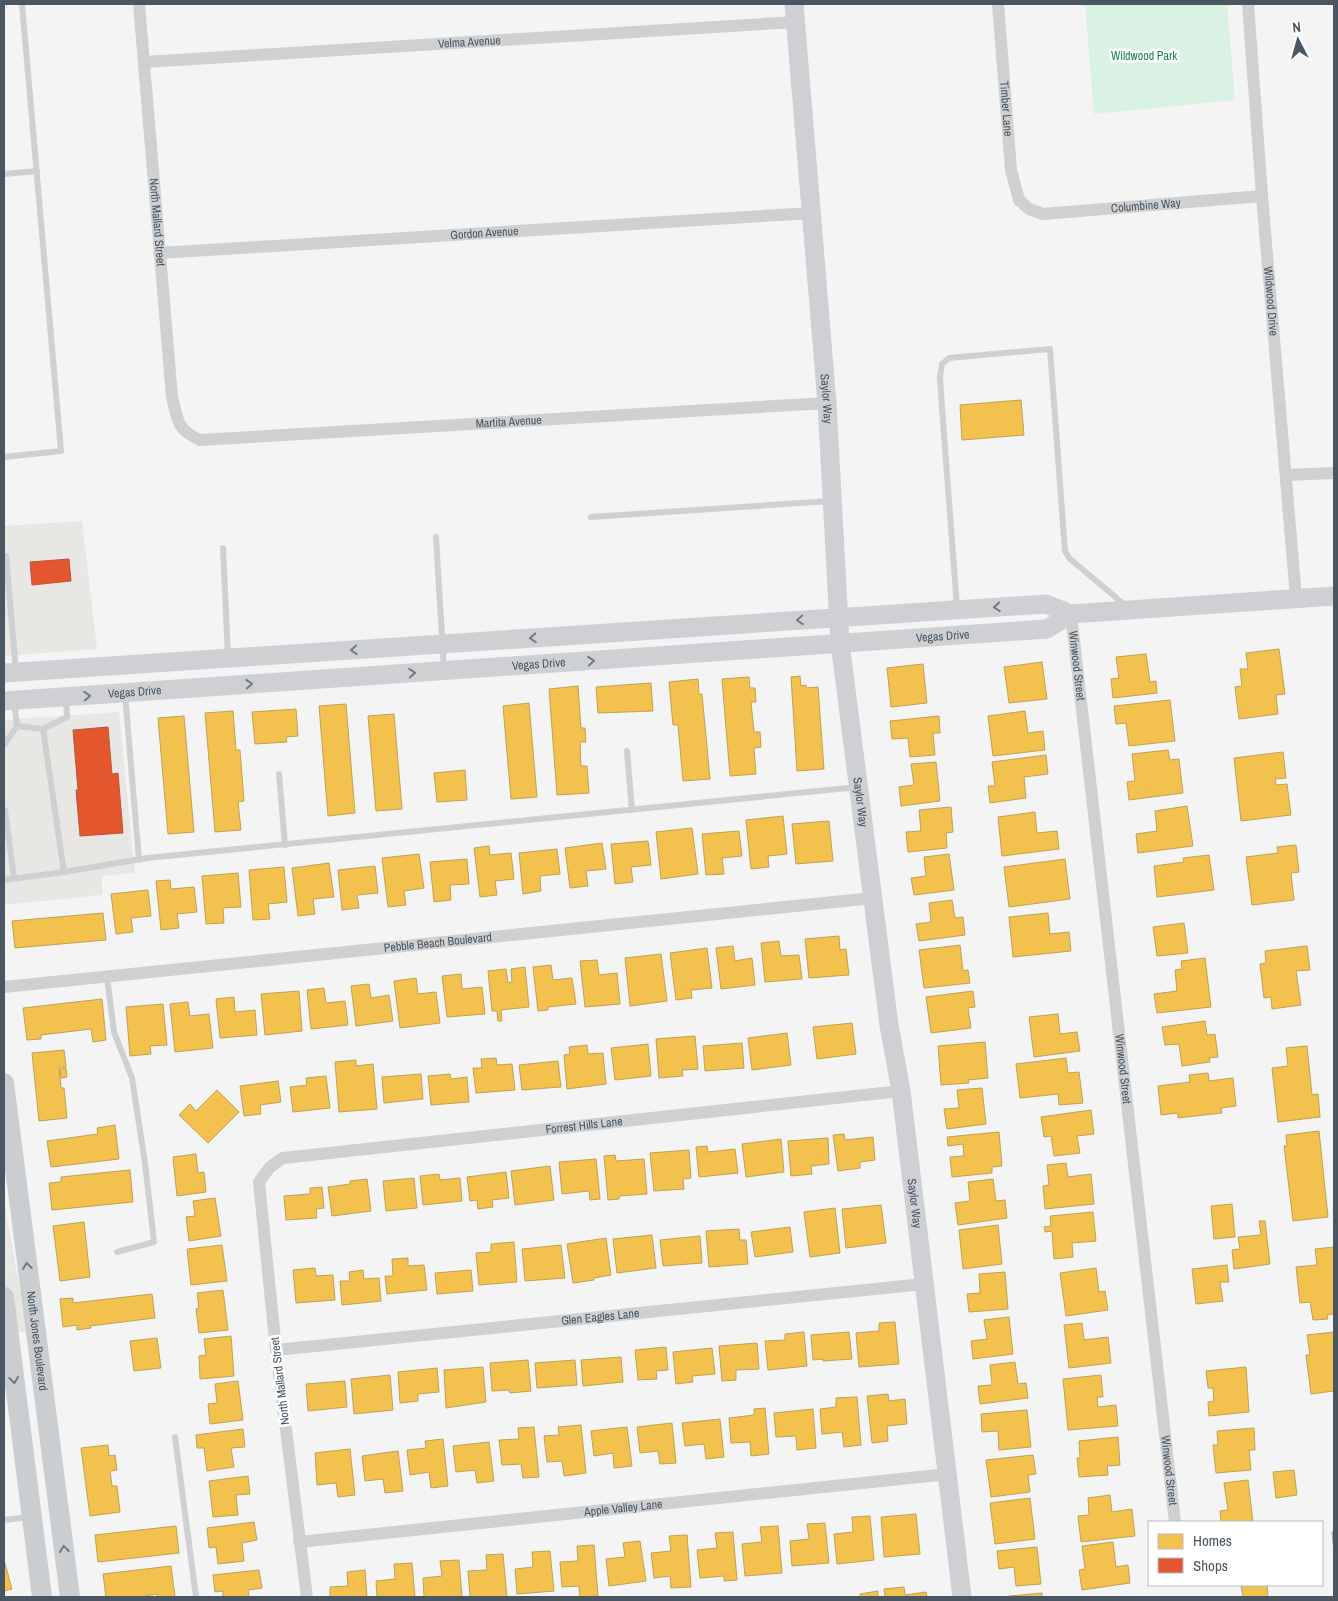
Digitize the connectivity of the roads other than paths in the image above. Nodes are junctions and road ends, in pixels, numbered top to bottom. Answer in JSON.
{"nodes":[{"id":1,"x":22,"y":4,"type":"edge"},
{"id":2,"x":139,"y":4,"type":"edge"},
{"id":3,"x":998,"y":4,"type":"edge"},
{"id":4,"x":1248,"y":4,"type":"edge"},
{"id":5,"x":795,"y":13,"type":"edge"},
{"id":6,"x":144,"y":62,"type":"junction"},
{"id":7,"x":36,"y":171,"type":"junction"},
{"id":8,"x":4,"y":174,"type":"edge"},
{"id":9,"x":1262,"y":196,"type":"junction"},
{"id":10,"x":1029,"y":209,"type":"joint"},
{"id":11,"x":812,"y":213,"type":"junction"},
{"id":12,"x":159,"y":253,"type":"junction"},
{"id":13,"x":827,"y":403,"type":"junction"},
{"id":14,"x":190,"y":436,"type":"joint"},
{"id":15,"x":4,"y":457,"type":"edge"},
{"id":16,"x":1334,"y":473,"type":"edge"},
{"id":17,"x":1286,"y":475,"type":"junction"},
{"id":18,"x":832,"y":501,"type":"junction"},
{"id":19,"x":591,"y":517,"type":"dead end"},
{"id":20,"x":436,"y":537,"type":"dead end"},
{"id":21,"x":223,"y":548,"type":"dead end"},
{"id":22,"x":4,"y":556,"type":"edge"},
{"id":23,"x":1334,"y":596,"type":"edge"},
{"id":24,"x":1296,"y":598,"type":"junction"},
{"id":25,"x":957,"y":609,"type":"junction"},
{"id":26,"x":1131,"y":610,"type":"junction"},
{"id":27,"x":1070,"y":614,"type":"junction"},
{"id":28,"x":838,"y":617,"type":"junction"},
{"id":29,"x":442,"y":644,"type":"junction"},
{"id":30,"x":840,"y":644,"type":"junction"},
{"id":31,"x":228,"y":658,"type":"junction"},
{"id":32,"x":444,"y":671,"type":"junction"},
{"id":33,"x":10,"y":673,"type":"edge"},
{"id":34,"x":125,"y":693,"type":"junction"},
{"id":35,"x":66,"y":697,"type":"junction"},
{"id":36,"x":9,"y":701,"type":"edge"},
{"id":37,"x":17,"y":726,"type":"junction"},
{"id":38,"x":43,"y":729,"type":"junction"},
{"id":39,"x":4,"y":745,"type":"edge"},
{"id":40,"x":627,"y":750,"type":"dead end"},
{"id":41,"x":279,"y":774,"type":"dead end"},
{"id":42,"x":859,"y":787,"type":"junction"},
{"id":43,"x":4,"y":802,"type":"edge"},
{"id":44,"x":4,"y":810,"type":"edge"},
{"id":45,"x":632,"y":810,"type":"junction"},
{"id":46,"x":285,"y":845,"type":"junction"},
{"id":47,"x":139,"y":860,"type":"junction"},
{"id":48,"x":64,"y":872,"type":"junction"},
{"id":49,"x":14,"y":878,"type":"junction"},
{"id":50,"x":4,"y":880,"type":"edge"},
{"id":51,"x":873,"y":898,"type":"junction"},
{"id":52,"x":107,"y":977,"type":"junction"},
{"id":53,"x":4,"y":988,"type":"edge"},
{"id":54,"x":4,"y":1083,"type":"edge"},
{"id":55,"x":901,"y":1091,"type":"junction"},
{"id":56,"x":8,"y":1156,"type":"edge"},
{"id":57,"x":270,"y":1167,"type":"joint"},
{"id":58,"x":117,"y":1252,"type":"dead end"},
{"id":59,"x":924,"y":1284,"type":"junction"},
{"id":60,"x":5,"y":1309,"type":"edge"},
{"id":61,"x":276,"y":1350,"type":"junction"},
{"id":62,"x":175,"y":1437,"type":"dead end"},
{"id":63,"x":948,"y":1474,"type":"junction"},
{"id":64,"x":32,"y":1516,"type":"junction"},
{"id":65,"x":4,"y":1520,"type":"edge"},
{"id":66,"x":1175,"y":1521,"type":"edge"},
{"id":67,"x":299,"y":1542,"type":"junction"},
{"id":68,"x":42,"y":1597,"type":"edge"},
{"id":69,"x":70,"y":1597,"type":"edge"},
{"id":70,"x":196,"y":1597,"type":"edge"},
{"id":71,"x":307,"y":1597,"type":"edge"},
{"id":72,"x":962,"y":1597,"type":"edge"}],
"edges":[{"from":1,"to":7,"type":"lane"},
{"from":2,"to":6,"type":"street","name":"North Mallard Street"},
{"from":3,"to":10,"type":"street","name":"Timber Lane"},
{"from":4,"to":9,"type":"street","name":"Wildwood Drive"},
{"from":5,"to":6,"type":"street","name":"Velma Avenue"},
{"from":5,"to":11,"type":"main road","name":"Saylor Way"},
{"from":6,"to":12,"type":"street","name":"North Mallard Street"},
{"from":7,"to":8,"type":"lane"},
{"from":7,"to":15,"type":"lane"},
{"from":9,"to":10,"type":"street","name":"Columbine Way"},
{"from":9,"to":17,"type":"street","name":"Wildwood Drive"},
{"from":11,"to":12,"type":"street","name":"Gordon Avenue"},
{"from":11,"to":13,"type":"main road","name":"Saylor Way"},
{"from":12,"to":14,"type":"street","name":"North Mallard Street"},
{"from":13,"to":14,"type":"street","name":"Martita Avenue"},
{"from":13,"to":18,"type":"main road","name":"Saylor Way"},
{"from":16,"to":17,"type":"street"},
{"from":17,"to":24,"type":"street","name":"Wildwood Drive"},
{"from":18,"to":19,"type":"lane"},
{"from":18,"to":28,"type":"main road","name":"Saylor Way"},
{"from":20,"to":29,"type":"lane"},
{"from":21,"to":31,"type":"lane"},
{"from":22,"to":33,"type":"lane"},
{"from":23,"to":24,"type":"main road","name":"Vegas Drive"},
{"from":24,"to":26,"type":"main road","name":"Vegas Drive"},
{"from":25,"to":26,"type":"lane"},
{"from":27,"to":25,"type":"main road","name":"Vegas Drive","one_way":true},
{"from":25,"to":28,"type":"main road","name":"Vegas Drive"},
{"from":26,"to":27,"type":"main road","name":"Vegas Drive"},
{"from":27,"to":30,"type":"main road","name":"Vegas Drive"},
{"from":27,"to":66,"type":"street","name":"Winwood Street"},
{"from":28,"to":29,"type":"main road","name":"Vegas Drive","one_way":true},
{"from":28,"to":30,"type":"main road","name":"Saylor Way"},
{"from":29,"to":31,"type":"main road","name":"Vegas Drive","one_way":true},
{"from":29,"to":32,"type":"lane"},
{"from":32,"to":30,"type":"main road","name":"Vegas Drive","one_way":true},
{"from":30,"to":42,"type":"main road","name":"Saylor Way"},
{"from":31,"to":33,"type":"main road","name":"Vegas Drive"},
{"from":34,"to":32,"type":"main road","name":"Vegas Drive","one_way":true},
{"from":35,"to":34,"type":"main road","name":"Vegas Drive","one_way":true},
{"from":34,"to":47,"type":"lane"},
{"from":35,"to":36,"type":"main road","name":"Vegas Drive"},
{"from":35,"to":38,"type":"lane"},
{"from":36,"to":37,"type":"lane"},
{"from":37,"to":38,"type":"lane"},
{"from":37,"to":39,"type":"lane"},
{"from":38,"to":48,"type":"lane"},
{"from":40,"to":45,"type":"lane"},
{"from":41,"to":46,"type":"lane"},
{"from":42,"to":45,"type":"lane"},
{"from":42,"to":51,"type":"main road","name":"Saylor Way"},
{"from":43,"to":44,"type":"lane"},
{"from":44,"to":49,"type":"lane"},
{"from":45,"to":46,"type":"lane"},
{"from":46,"to":47,"type":"lane"},
{"from":47,"to":48,"type":"lane"},
{"from":48,"to":49,"type":"lane"},
{"from":49,"to":50,"type":"lane"},
{"from":51,"to":52,"type":"street","name":"Pebble Beach Boulevard"},
{"from":51,"to":55,"type":"main road","name":"Saylor Way"},
{"from":52,"to":53,"type":"street","name":"Pebble Beach Boulevard"},
{"from":52,"to":58,"type":"lane"},
{"from":54,"to":56,"type":"main road","name":"North Jones Boulevard"},
{"from":55,"to":57,"type":"street","name":"Forrest Hills Lane"},
{"from":55,"to":59,"type":"main road","name":"Saylor Way"},
{"from":69,"to":56,"type":"main road","name":"North Jones Boulevard","one_way":true},
{"from":57,"to":61,"type":"street","name":"North Mallard Street"},
{"from":59,"to":61,"type":"street","name":"Glen Eagles Lane"},
{"from":59,"to":63,"type":"main road","name":"Saylor Way"},
{"from":60,"to":64,"type":"main road","one_way":true},
{"from":61,"to":67,"type":"street","name":"North Mallard Street"},
{"from":62,"to":70,"type":"lane"},
{"from":63,"to":67,"type":"street","name":"Apple Valley Lane"},
{"from":63,"to":72,"type":"main road","name":"Saylor Way"},
{"from":64,"to":65,"type":"lane"},
{"from":64,"to":68,"type":"main road"},
{"from":67,"to":71,"type":"street","name":"North Mallard Street"}]}
